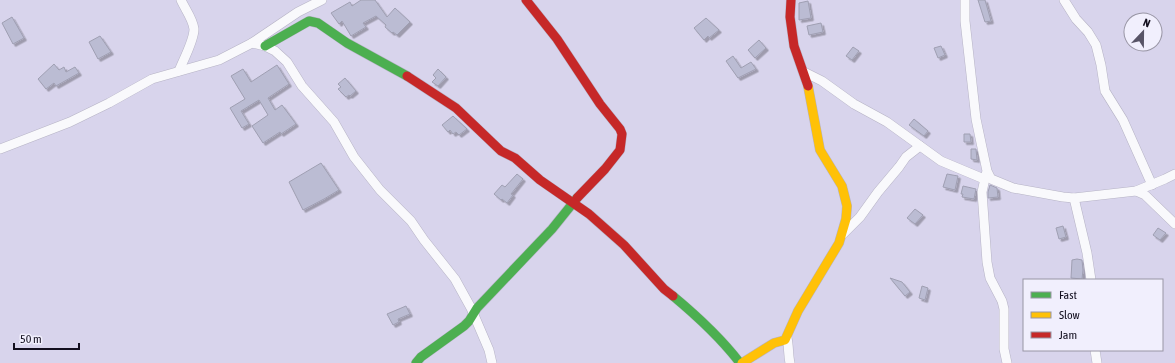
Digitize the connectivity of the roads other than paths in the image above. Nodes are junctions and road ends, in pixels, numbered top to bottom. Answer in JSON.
{"nodes":[{"id":1,"x":180,"y":0,"type":"edge"},
{"id":2,"x":322,"y":0,"type":"edge"},
{"id":3,"x":526,"y":0,"type":"edge"},
{"id":4,"x":791,"y":0,"type":"edge"},
{"id":5,"x":965,"y":0,"type":"edge"},
{"id":6,"x":1064,"y":0,"type":"edge"},
{"id":7,"x":252,"y":43,"type":"junction"},
{"id":8,"x":265,"y":46,"type":"junction"},
{"id":9,"x":179,"y":71,"type":"junction"},
{"id":10,"x":804,"y":72,"type":"junction"},
{"id":11,"x":920,"y":146,"type":"junction"},
{"id":12,"x":0,"y":148,"type":"edge"},
{"id":13,"x":1175,"y":174,"type":"edge"},
{"id":14,"x":985,"y":175,"type":"junction"},
{"id":15,"x":1152,"y":184,"type":"junction"},
{"id":16,"x":1136,"y":191,"type":"junction"},
{"id":17,"x":1074,"y":198,"type":"junction"},
{"id":18,"x":572,"y":203,"type":"junction"},
{"id":19,"x":1175,"y":224,"type":"edge"},
{"id":20,"x":842,"y":235,"type":"junction"},
{"id":21,"x":1091,"y":279,"type":"edge"},
{"id":22,"x":473,"y":314,"type":"junction"},
{"id":23,"x":786,"y":338,"type":"junction"},
{"id":24,"x":1095,"y":351,"type":"edge"},
{"id":25,"x":416,"y":363,"type":"edge"},
{"id":26,"x":492,"y":363,"type":"edge"},
{"id":27,"x":741,"y":363,"type":"edge"},
{"id":28,"x":790,"y":363,"type":"edge"},
{"id":29,"x":1007,"y":363,"type":"edge"},
{"id":30,"x":1096,"y":363,"type":"edge"}],
"edges":[{"from":1,"to":9,"type":"street"},
{"from":2,"to":7,"type":"street"},
{"from":3,"to":18,"type":"street"},
{"from":4,"to":10,"type":"street"},
{"from":5,"to":14,"type":"street"},
{"from":6,"to":15,"type":"street"},
{"from":7,"to":8,"type":"street"},
{"from":7,"to":9,"type":"street"},
{"from":8,"to":18,"type":"street"},
{"from":8,"to":22,"type":"street"},
{"from":9,"to":12,"type":"street"},
{"from":10,"to":11,"type":"street"},
{"from":10,"to":20,"type":"street"},
{"from":11,"to":14,"type":"street"},
{"from":11,"to":20,"type":"street"},
{"from":13,"to":15,"type":"street"},
{"from":14,"to":17,"type":"street"},
{"from":14,"to":29,"type":"street"},
{"from":15,"to":16,"type":"street"},
{"from":16,"to":17,"type":"street"},
{"from":16,"to":19,"type":"street"},
{"from":17,"to":21,"type":"street"},
{"from":18,"to":22,"type":"street"},
{"from":18,"to":27,"type":"street"},
{"from":20,"to":23,"type":"street"},
{"from":22,"to":25,"type":"street"},
{"from":22,"to":26,"type":"street"},
{"from":23,"to":27,"type":"street"},
{"from":23,"to":28,"type":"street"},
{"from":24,"to":30,"type":"street"}]}
